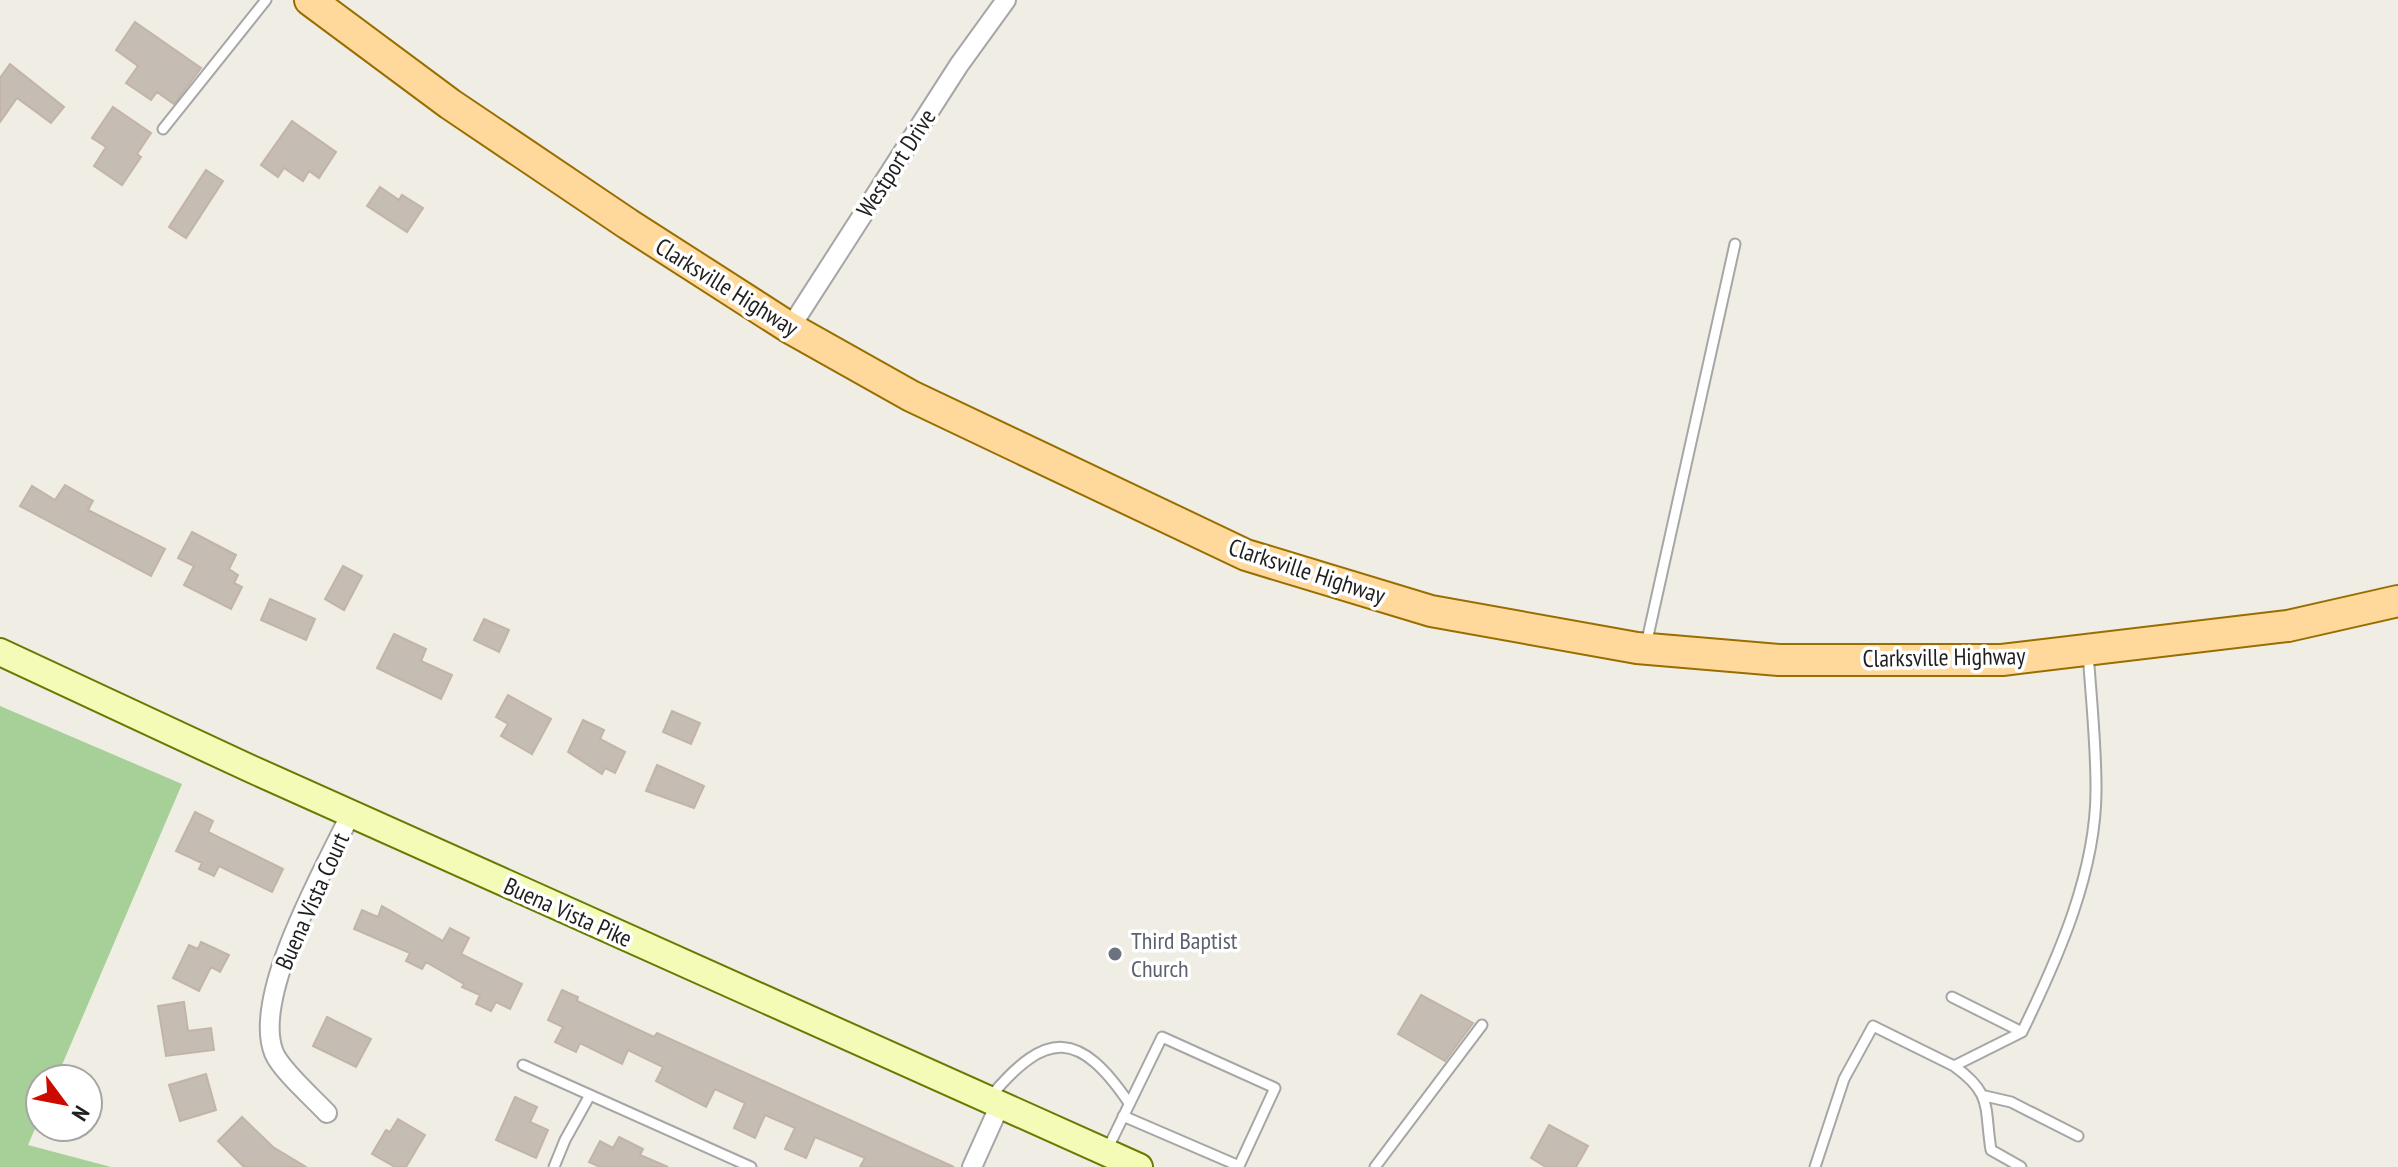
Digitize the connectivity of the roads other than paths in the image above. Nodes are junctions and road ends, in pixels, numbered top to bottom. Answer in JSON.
{"nodes":[{"id":1,"x":266,"y":0,"type":"edge"},
{"id":2,"x":310,"y":0,"type":"edge"},
{"id":3,"x":1006,"y":0,"type":"edge"},
{"id":4,"x":163,"y":129,"type":"dead end"},
{"id":5,"x":1735,"y":244,"type":"dead end"},
{"id":6,"x":790,"y":328,"type":"junction"},
{"id":7,"x":2398,"y":601,"type":"edge"},
{"id":8,"x":1646,"y":649,"type":"junction"},
{"id":9,"x":2088,"y":651,"type":"junction"},
{"id":10,"x":0,"y":652,"type":"edge"},
{"id":11,"x":351,"y":813,"type":"junction"},
{"id":12,"x":1952,"y":997,"type":"dead end"},
{"id":13,"x":1482,"y":1025,"type":"dead end"},
{"id":14,"x":2022,"y":1032,"type":"junction"},
{"id":15,"x":523,"y":1065,"type":"dead end"},
{"id":16,"x":1954,"y":1066,"type":"junction"},
{"id":17,"x":590,"y":1095,"type":"junction"},
{"id":18,"x":1985,"y":1096,"type":"junction"},
{"id":19,"x":1129,"y":1103,"type":"junction"},
{"id":20,"x":993,"y":1104,"type":"junction"},
{"id":21,"x":327,"y":1113,"type":"dead end"},
{"id":22,"x":1123,"y":1116,"type":"junction"},
{"id":23,"x":2078,"y":1136,"type":"dead end"},
{"id":24,"x":1106,"y":1153,"type":"junction"},
{"id":25,"x":554,"y":1167,"type":"edge"},
{"id":26,"x":751,"y":1167,"type":"edge"},
{"id":27,"x":972,"y":1167,"type":"edge"},
{"id":28,"x":1139,"y":1167,"type":"edge"},
{"id":29,"x":1375,"y":1167,"type":"edge"},
{"id":30,"x":1815,"y":1167,"type":"edge"},
{"id":31,"x":2021,"y":1167,"type":"edge"}],
"edges":[{"from":1,"to":4,"type":"lane"},
{"from":2,"to":6,"type":"main road","name":"Clarksville Highway"},
{"from":3,"to":6,"type":"street","name":"Westport Drive"},
{"from":5,"to":8,"type":"lane"},
{"from":6,"to":8,"type":"main road","name":"Clarksville Highway"},
{"from":7,"to":9,"type":"main road","name":"Clarksville Highway"},
{"from":8,"to":9,"type":"main road","name":"Clarksville Highway"},
{"from":9,"to":14,"type":"lane"},
{"from":10,"to":11,"type":"main road","name":"Buena Vista Pike"},
{"from":11,"to":20,"type":"main road","name":"Buena Vista Pike"},
{"from":11,"to":21,"type":"street","name":"Buena Vista Court"},
{"from":12,"to":14,"type":"lane"},
{"from":13,"to":29,"type":"lane"},
{"from":14,"to":16,"type":"lane"},
{"from":15,"to":17,"type":"lane"},
{"from":16,"to":18,"type":"lane"},
{"from":16,"to":30,"type":"lane"},
{"from":17,"to":25,"type":"lane"},
{"from":17,"to":26,"type":"lane"},
{"from":18,"to":23,"type":"lane"},
{"from":18,"to":31,"type":"lane"},
{"from":19,"to":20,"type":"lane"},
{"from":19,"to":22,"type":"lane"},
{"from":19,"to":22,"type":"lane"},
{"from":20,"to":24,"type":"main road","name":"Buena Vista Pike"},
{"from":20,"to":27,"type":"street"},
{"from":22,"to":24,"type":"lane"},
{"from":24,"to":28,"type":"main road","name":"Buena Vista Pike"}]}
